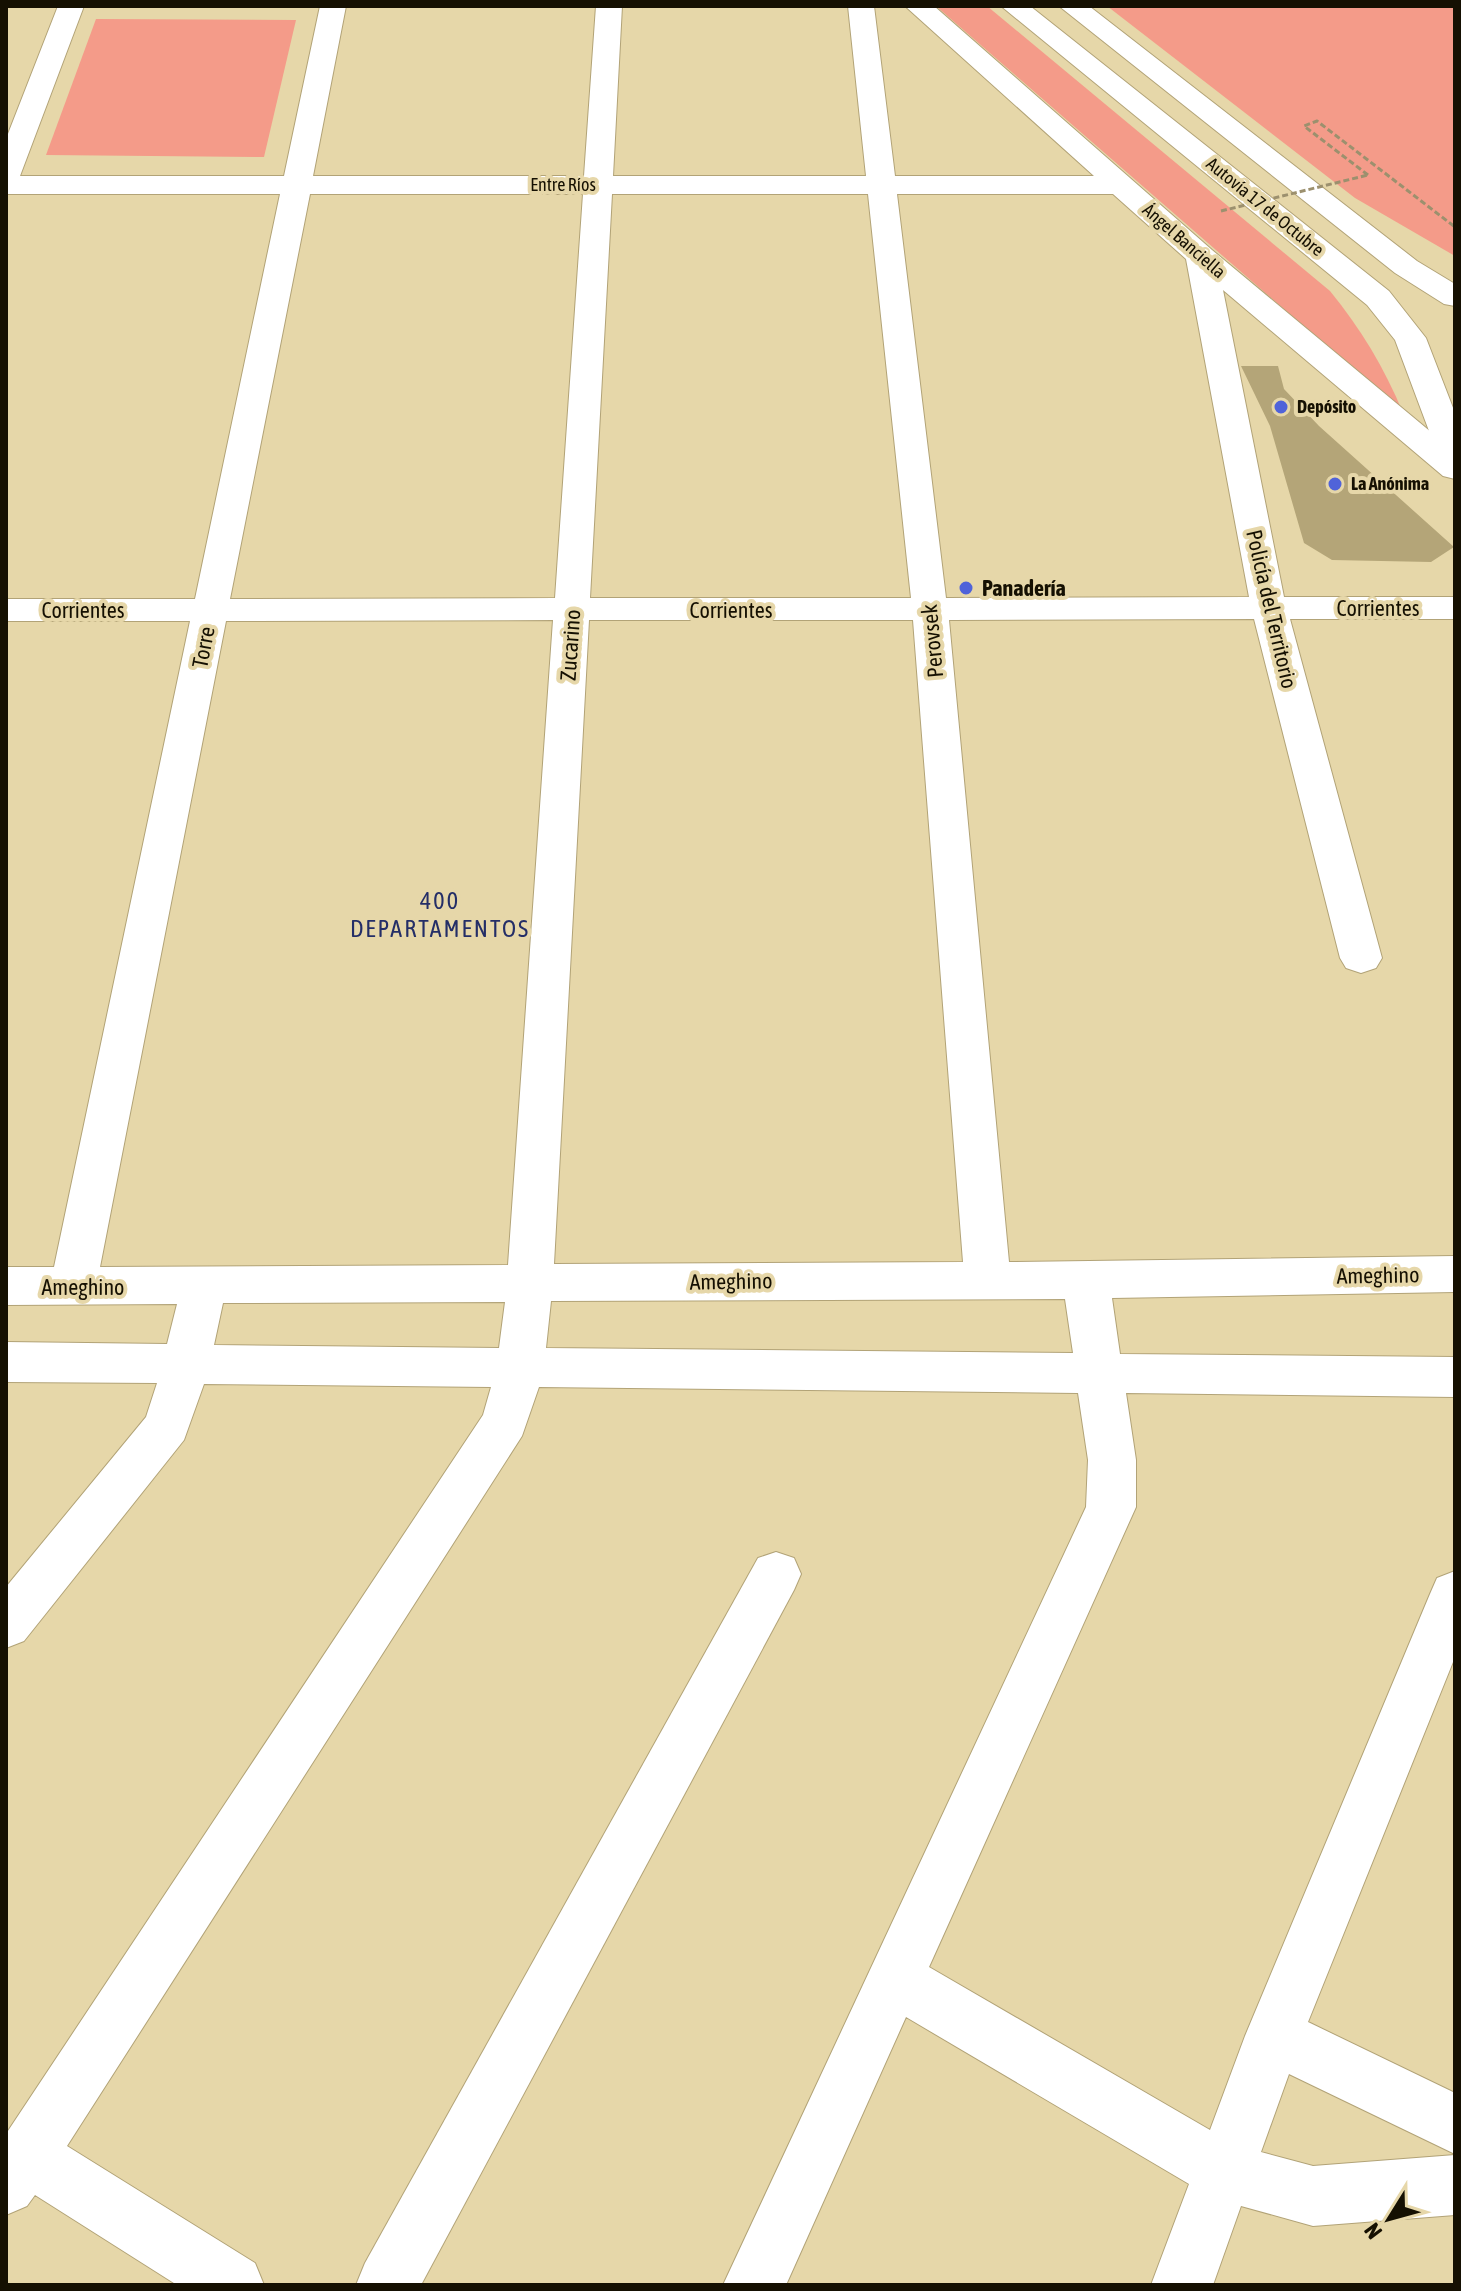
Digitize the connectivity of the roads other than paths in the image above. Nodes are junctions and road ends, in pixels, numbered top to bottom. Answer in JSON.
{"nodes":[{"id":1,"x":71,"y":6,"type":"edge"},
{"id":2,"x":333,"y":6,"type":"edge"},
{"id":3,"x":609,"y":6,"type":"edge"},
{"id":4,"x":861,"y":6,"type":"edge"},
{"id":5,"x":918,"y":6,"type":"edge"},
{"id":6,"x":1014,"y":6,"type":"edge"},
{"id":7,"x":1072,"y":6,"type":"edge"},
{"id":8,"x":6,"y":176,"type":"edge"},
{"id":9,"x":6,"y":185,"type":"edge"},
{"id":10,"x":297,"y":185,"type":"junction"},
{"id":11,"x":598,"y":185,"type":"junction"},
{"id":12,"x":1120,"y":185,"type":"junction"},
{"id":13,"x":880,"y":187,"type":"junction"},
{"id":14,"x":1201,"y":256,"type":"junction"},
{"id":15,"x":1455,"y":297,"type":"edge"},
{"id":16,"x":1455,"y":409,"type":"edge"},
{"id":17,"x":1454,"y":458,"type":"edge"},
{"id":18,"x":1455,"y":608,"type":"edge"},
{"id":19,"x":1269,"y":609,"type":"junction"},
{"id":20,"x":6,"y":610,"type":"edge"},
{"id":21,"x":210,"y":610,"type":"junction"},
{"id":22,"x":572,"y":610,"type":"junction"},
{"id":23,"x":930,"y":610,"type":"junction"},
{"id":24,"x":1361,"y":958,"type":"dead end"},
{"id":25,"x":1455,"y":1274,"type":"edge"},
{"id":26,"x":987,"y":1278,"type":"junction"},
{"id":27,"x":1086,"y":1280,"type":"junction"},
{"id":28,"x":530,"y":1283,"type":"junction"},
{"id":29,"x":6,"y":1286,"type":"edge"},
{"id":30,"x":204,"y":1286,"type":"junction"},
{"id":31,"x":73,"y":1287,"type":"junction"},
{"id":32,"x":6,"y":1362,"type":"edge"},
{"id":33,"x":186,"y":1365,"type":"junction"},
{"id":34,"x":520,"y":1369,"type":"junction"},
{"id":35,"x":1099,"y":1372,"type":"junction"},
{"id":36,"x":1455,"y":1377,"type":"edge"},
{"id":37,"x":776,"y":1574,"type":"dead end"},
{"id":38,"x":1455,"y":1594,"type":"edge"},
{"id":39,"x":6,"y":1625,"type":"edge"},
{"id":40,"x":896,"y":1979,"type":"junction"},
{"id":41,"x":1274,"y":2036,"type":"junction"},
{"id":42,"x":1455,"y":2124,"type":"edge"},
{"id":43,"x":17,"y":2170,"type":"edge"},
{"id":44,"x":1225,"y":2172,"type":"junction"},
{"id":45,"x":1455,"y":2185,"type":"edge"},
{"id":46,"x":233,"y":2285,"type":"edge"},
{"id":47,"x":387,"y":2285,"type":"edge"},
{"id":48,"x":754,"y":2285,"type":"edge"},
{"id":49,"x":1182,"y":2285,"type":"edge"}],
"edges":[{"from":1,"to":8,"type":"main road"},
{"from":2,"to":10,"type":"main road","name":"Torre"},
{"from":3,"to":11,"type":"main road","name":"Zucarino"},
{"from":4,"to":13,"type":"main road","name":"Perovsek"},
{"from":5,"to":12,"type":"main road","name":"Ángel Banciella"},
{"from":6,"to":17,"type":"main road","name":"Autovía 17 de Octubre"},
{"from":7,"to":15,"type":"main road","name":"Autovía 17 de Octubre"},
{"from":9,"to":10,"type":"main road","name":"Entre Ríos"},
{"from":10,"to":11,"type":"main road","name":"Entre Ríos"},
{"from":10,"to":21,"type":"main road","name":"Torre"},
{"from":11,"to":13,"type":"main road","name":"Entre Ríos"},
{"from":11,"to":22,"type":"main road","name":"Zucarino"},
{"from":12,"to":13,"type":"main road","name":"Entre Ríos"},
{"from":12,"to":14,"type":"main road","name":"Ángel Banciella"},
{"from":13,"to":23,"type":"main road","name":"Perovsek"},
{"from":14,"to":17,"type":"main road","name":"Ángel Banciella"},
{"from":14,"to":19,"type":"main road","name":"Policía del Territorio"},
{"from":16,"to":17,"type":"main road"},
{"from":18,"to":19,"type":"main road","name":"Corrientes"},
{"from":19,"to":23,"type":"main road","name":"Corrientes"},
{"from":19,"to":24,"type":"main road","name":"Policía del Territorio"},
{"from":20,"to":21,"type":"main road","name":"Corrientes"},
{"from":21,"to":22,"type":"main road","name":"Corrientes"},
{"from":21,"to":31,"type":"main road","name":"Torre"},
{"from":22,"to":23,"type":"main road","name":"Corrientes"},
{"from":22,"to":28,"type":"main road","name":"Zucarino"},
{"from":23,"to":26,"type":"main road","name":"Perovsek"},
{"from":25,"to":27,"type":"main road","name":"Ameghino"},
{"from":26,"to":27,"type":"main road","name":"Ameghino"},
{"from":26,"to":28,"type":"main road","name":"Ameghino"},
{"from":27,"to":35,"type":"main road"},
{"from":28,"to":30,"type":"main road","name":"Ameghino"},
{"from":28,"to":34,"type":"main road","name":"Zucarino"},
{"from":29,"to":31,"type":"main road","name":"Ameghino"},
{"from":30,"to":31,"type":"main road","name":"Ameghino"},
{"from":30,"to":33,"type":"main road"},
{"from":32,"to":33,"type":"main road"},
{"from":33,"to":34,"type":"main road"},
{"from":33,"to":39,"type":"main road"},
{"from":34,"to":35,"type":"main road"},
{"from":34,"to":43,"type":"main road","name":"Zucarino"},
{"from":35,"to":36,"type":"main road"},
{"from":35,"to":40,"type":"main road"},
{"from":37,"to":47,"type":"main road"},
{"from":38,"to":41,"type":"main road"},
{"from":40,"to":44,"type":"main road"},
{"from":40,"to":48,"type":"main road"},
{"from":41,"to":42,"type":"main road"},
{"from":41,"to":44,"type":"main road"},
{"from":43,"to":46,"type":"main road"},
{"from":44,"to":45,"type":"main road"},
{"from":44,"to":49,"type":"main road"}]}
